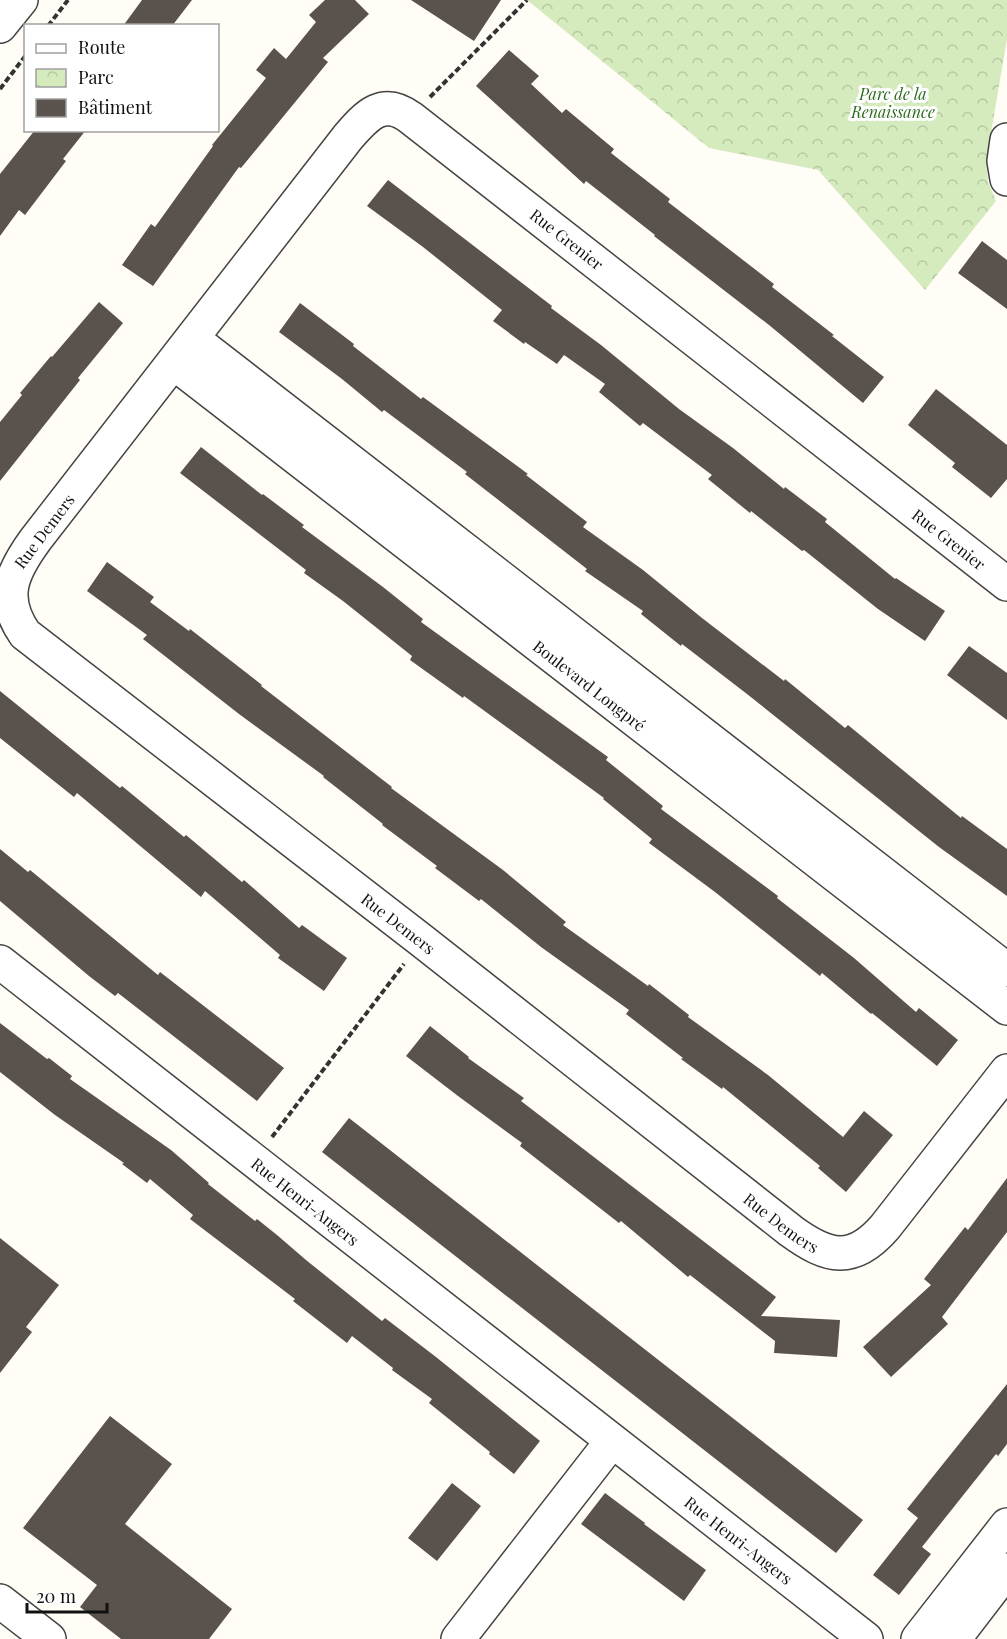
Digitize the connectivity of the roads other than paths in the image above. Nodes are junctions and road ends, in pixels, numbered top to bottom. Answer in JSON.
{"nodes":[{"id":1,"x":21,"y":0,"type":"edge"},
{"id":2,"x":0,"y":26,"type":"edge"},
{"id":3,"x":1007,"y":140,"type":"edge"},
{"id":4,"x":1007,"y":179,"type":"edge"},
{"id":5,"x":184,"y":351,"type":"junction"},
{"id":6,"x":1007,"y":584,"type":"edge"},
{"id":7,"x":0,"y":962,"type":"edge"},
{"id":8,"x":1007,"y":970,"type":"edge"},
{"id":9,"x":1007,"y":1008,"type":"edge"},
{"id":10,"x":1007,"y":1071,"type":"edge"},
{"id":11,"x":612,"y":1441,"type":"junction"},
{"id":12,"x":1007,"y":1525,"type":"edge"},
{"id":13,"x":1007,"y":1570,"type":"edge"},
{"id":14,"x":0,"y":1601,"type":"edge"},
{"id":15,"x":49,"y":1639,"type":"edge"},
{"id":16,"x":458,"y":1639,"type":"edge"},
{"id":17,"x":866,"y":1639,"type":"edge"},
{"id":18,"x":918,"y":1639,"type":"edge"},
{"id":19,"x":954,"y":1639,"type":"edge"}],
"edges":[{"from":1,"to":2,"type":"street"},
{"from":3,"to":4,"type":"street"},
{"from":5,"to":6,"type":"street","name":"Rue Grenier"},
{"from":5,"to":8,"type":"street","name":"Boulevard Longpré"},
{"from":5,"to":9,"type":"street","name":"Boulevard Longpré"},
{"from":5,"to":10,"type":"street","name":"Rue Demers"},
{"from":7,"to":11,"type":"street","name":"Rue Henri-Angers"},
{"from":11,"to":16,"type":"street"},
{"from":11,"to":17,"type":"street","name":"Rue Henri-Angers"},
{"from":12,"to":18,"type":"street"},
{"from":13,"to":19,"type":"street"},
{"from":14,"to":15,"type":"street"}]}
